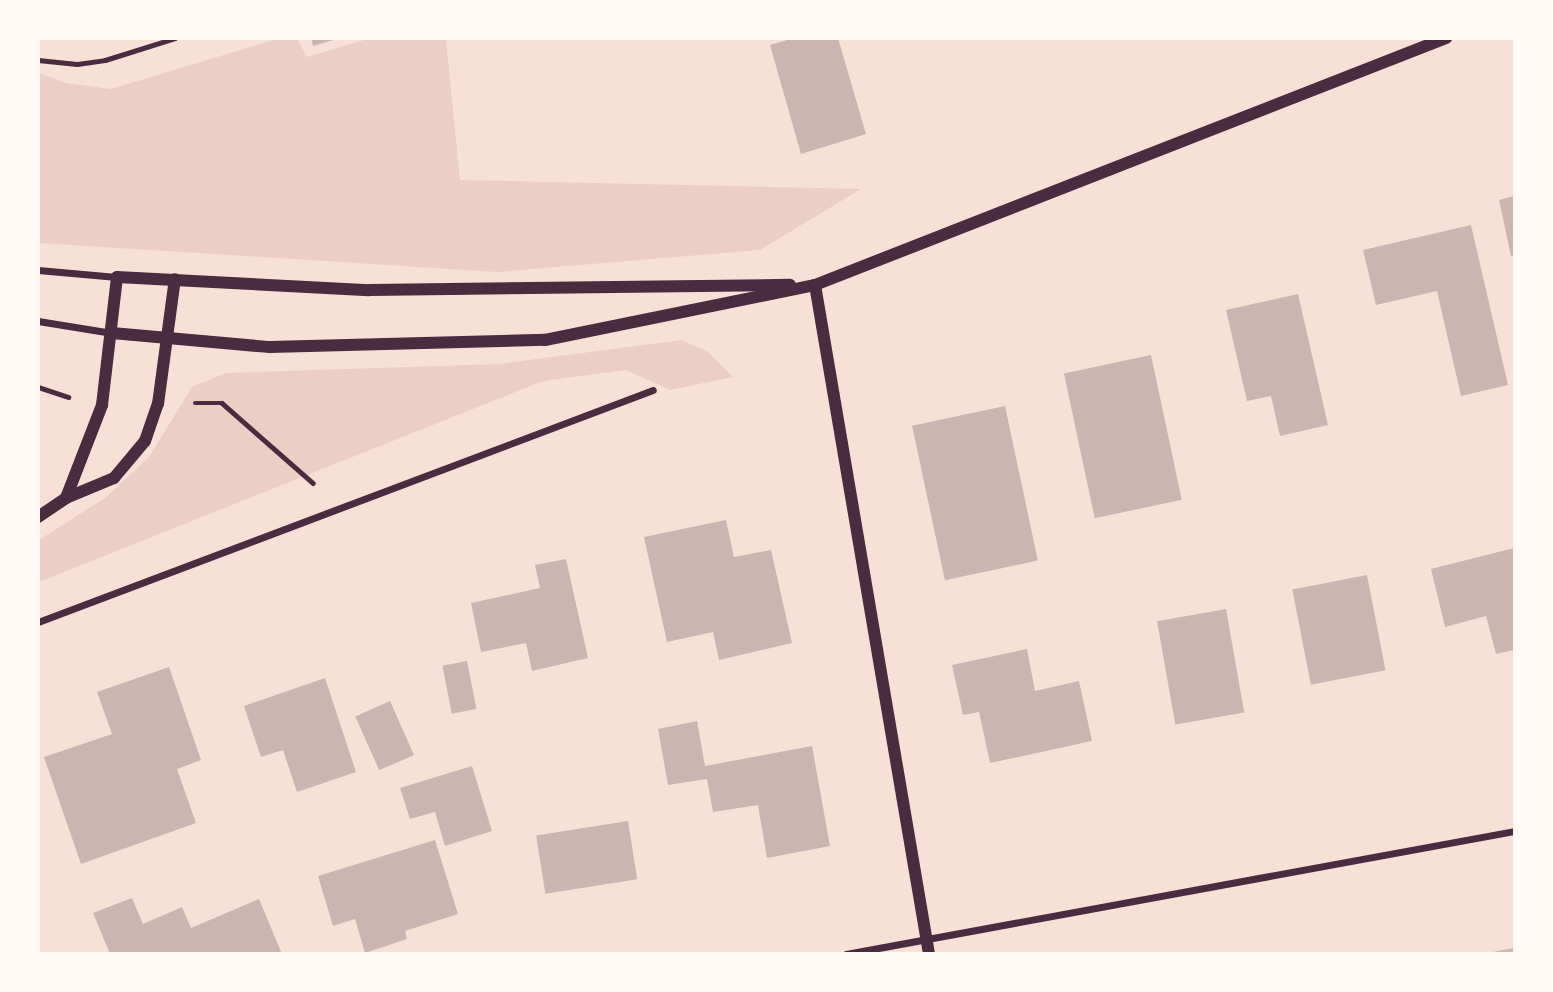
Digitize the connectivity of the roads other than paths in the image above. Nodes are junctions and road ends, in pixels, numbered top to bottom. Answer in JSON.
{"nodes":[{"id":1,"x":175,"y":38,"type":"edge"},
{"id":2,"x":1446,"y":38,"type":"edge"},
{"id":3,"x":38,"y":60,"type":"edge"},
{"id":4,"x":38,"y":270,"type":"edge"},
{"id":5,"x":117,"y":277,"type":"junction"},
{"id":6,"x":175,"y":279,"type":"junction"},
{"id":7,"x":815,"y":285,"type":"junction"},
{"id":8,"x":38,"y":321,"type":"edge"},
{"id":9,"x":112,"y":333,"type":"junction"},
{"id":10,"x":168,"y":338,"type":"junction"},
{"id":11,"x":653,"y":390,"type":"dead end"},
{"id":12,"x":66,"y":498,"type":"junction"},
{"id":13,"x":38,"y":517,"type":"edge"},
{"id":14,"x":38,"y":622,"type":"edge"},
{"id":15,"x":1514,"y":831,"type":"edge"},
{"id":16,"x":928,"y":948,"type":"edge"},
{"id":17,"x":846,"y":954,"type":"edge"}],
"edges":[{"from":1,"to":3,"type":"lane"},
{"from":2,"to":7,"type":"street"},
{"from":4,"to":5,"type":"street"},
{"from":5,"to":6,"type":"street"},
{"from":5,"to":9,"type":"street"},
{"from":6,"to":7,"type":"street"},
{"from":6,"to":10,"type":"street"},
{"from":7,"to":10,"type":"street"},
{"from":7,"to":16,"type":"street"},
{"from":8,"to":9,"type":"street"},
{"from":9,"to":10,"type":"street"},
{"from":9,"to":12,"type":"street"},
{"from":10,"to":12,"type":"street"},
{"from":11,"to":14,"type":"street"},
{"from":12,"to":13,"type":"street"},
{"from":15,"to":16,"type":"street"},
{"from":16,"to":17,"type":"street"}]}
